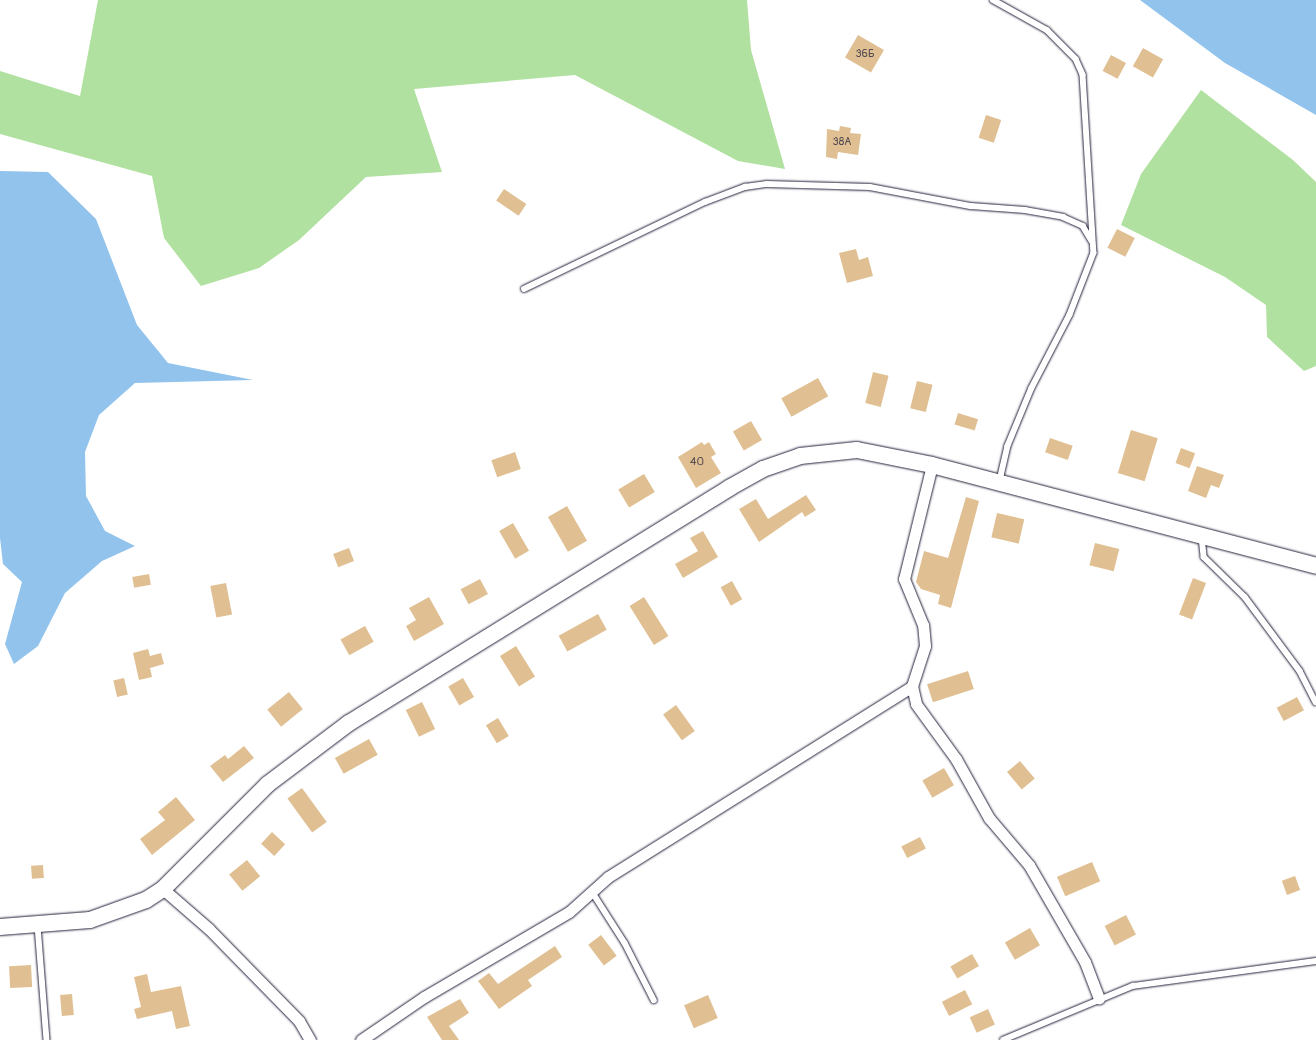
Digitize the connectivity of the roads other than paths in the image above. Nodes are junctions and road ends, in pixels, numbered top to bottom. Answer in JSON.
{"nodes":[{"id":1,"x":993,"y":0,"type":"edge"},
{"id":2,"x":1092,"y":241,"type":"junction"},
{"id":3,"x":524,"y":289,"type":"dead end"},
{"id":4,"x":932,"y":465,"type":"junction"},
{"id":5,"x":1000,"y":481,"type":"junction"},
{"id":6,"x":1202,"y":535,"type":"junction"},
{"id":7,"x":1316,"y":566,"type":"edge"},
{"id":8,"x":912,"y":686,"type":"junction"},
{"id":9,"x":1316,"y":702,"type":"edge"},
{"id":10,"x":163,"y":889,"type":"junction"},
{"id":11,"x":593,"y":894,"type":"junction"},
{"id":12,"x":38,"y":926,"type":"junction"},
{"id":13,"x":0,"y":927,"type":"edge"},
{"id":14,"x":1316,"y":961,"type":"edge"},
{"id":15,"x":1098,"y":998,"type":"junction"},
{"id":16,"x":654,"y":1000,"type":"dead end"},
{"id":17,"x":47,"y":1040,"type":"edge"},
{"id":18,"x":310,"y":1040,"type":"edge"},
{"id":19,"x":361,"y":1040,"type":"edge"},
{"id":20,"x":1003,"y":1040,"type":"edge"}],
"edges":[{"from":1,"to":2,"type":"lane"},
{"from":2,"to":3,"type":"lane"},
{"from":2,"to":5,"type":"lane"},
{"from":4,"to":5,"type":"street"},
{"from":4,"to":8,"type":"street"},
{"from":4,"to":10,"type":"street"},
{"from":5,"to":6,"type":"street"},
{"from":6,"to":7,"type":"street"},
{"from":6,"to":9,"type":"lane"},
{"from":8,"to":11,"type":"street"},
{"from":8,"to":15,"type":"street"},
{"from":10,"to":12,"type":"street"},
{"from":10,"to":18,"type":"street"},
{"from":11,"to":16,"type":"lane"},
{"from":11,"to":19,"type":"street"},
{"from":12,"to":13,"type":"street"},
{"from":12,"to":17,"type":"lane"},
{"from":14,"to":15,"type":"lane"},
{"from":15,"to":20,"type":"lane"}]}
